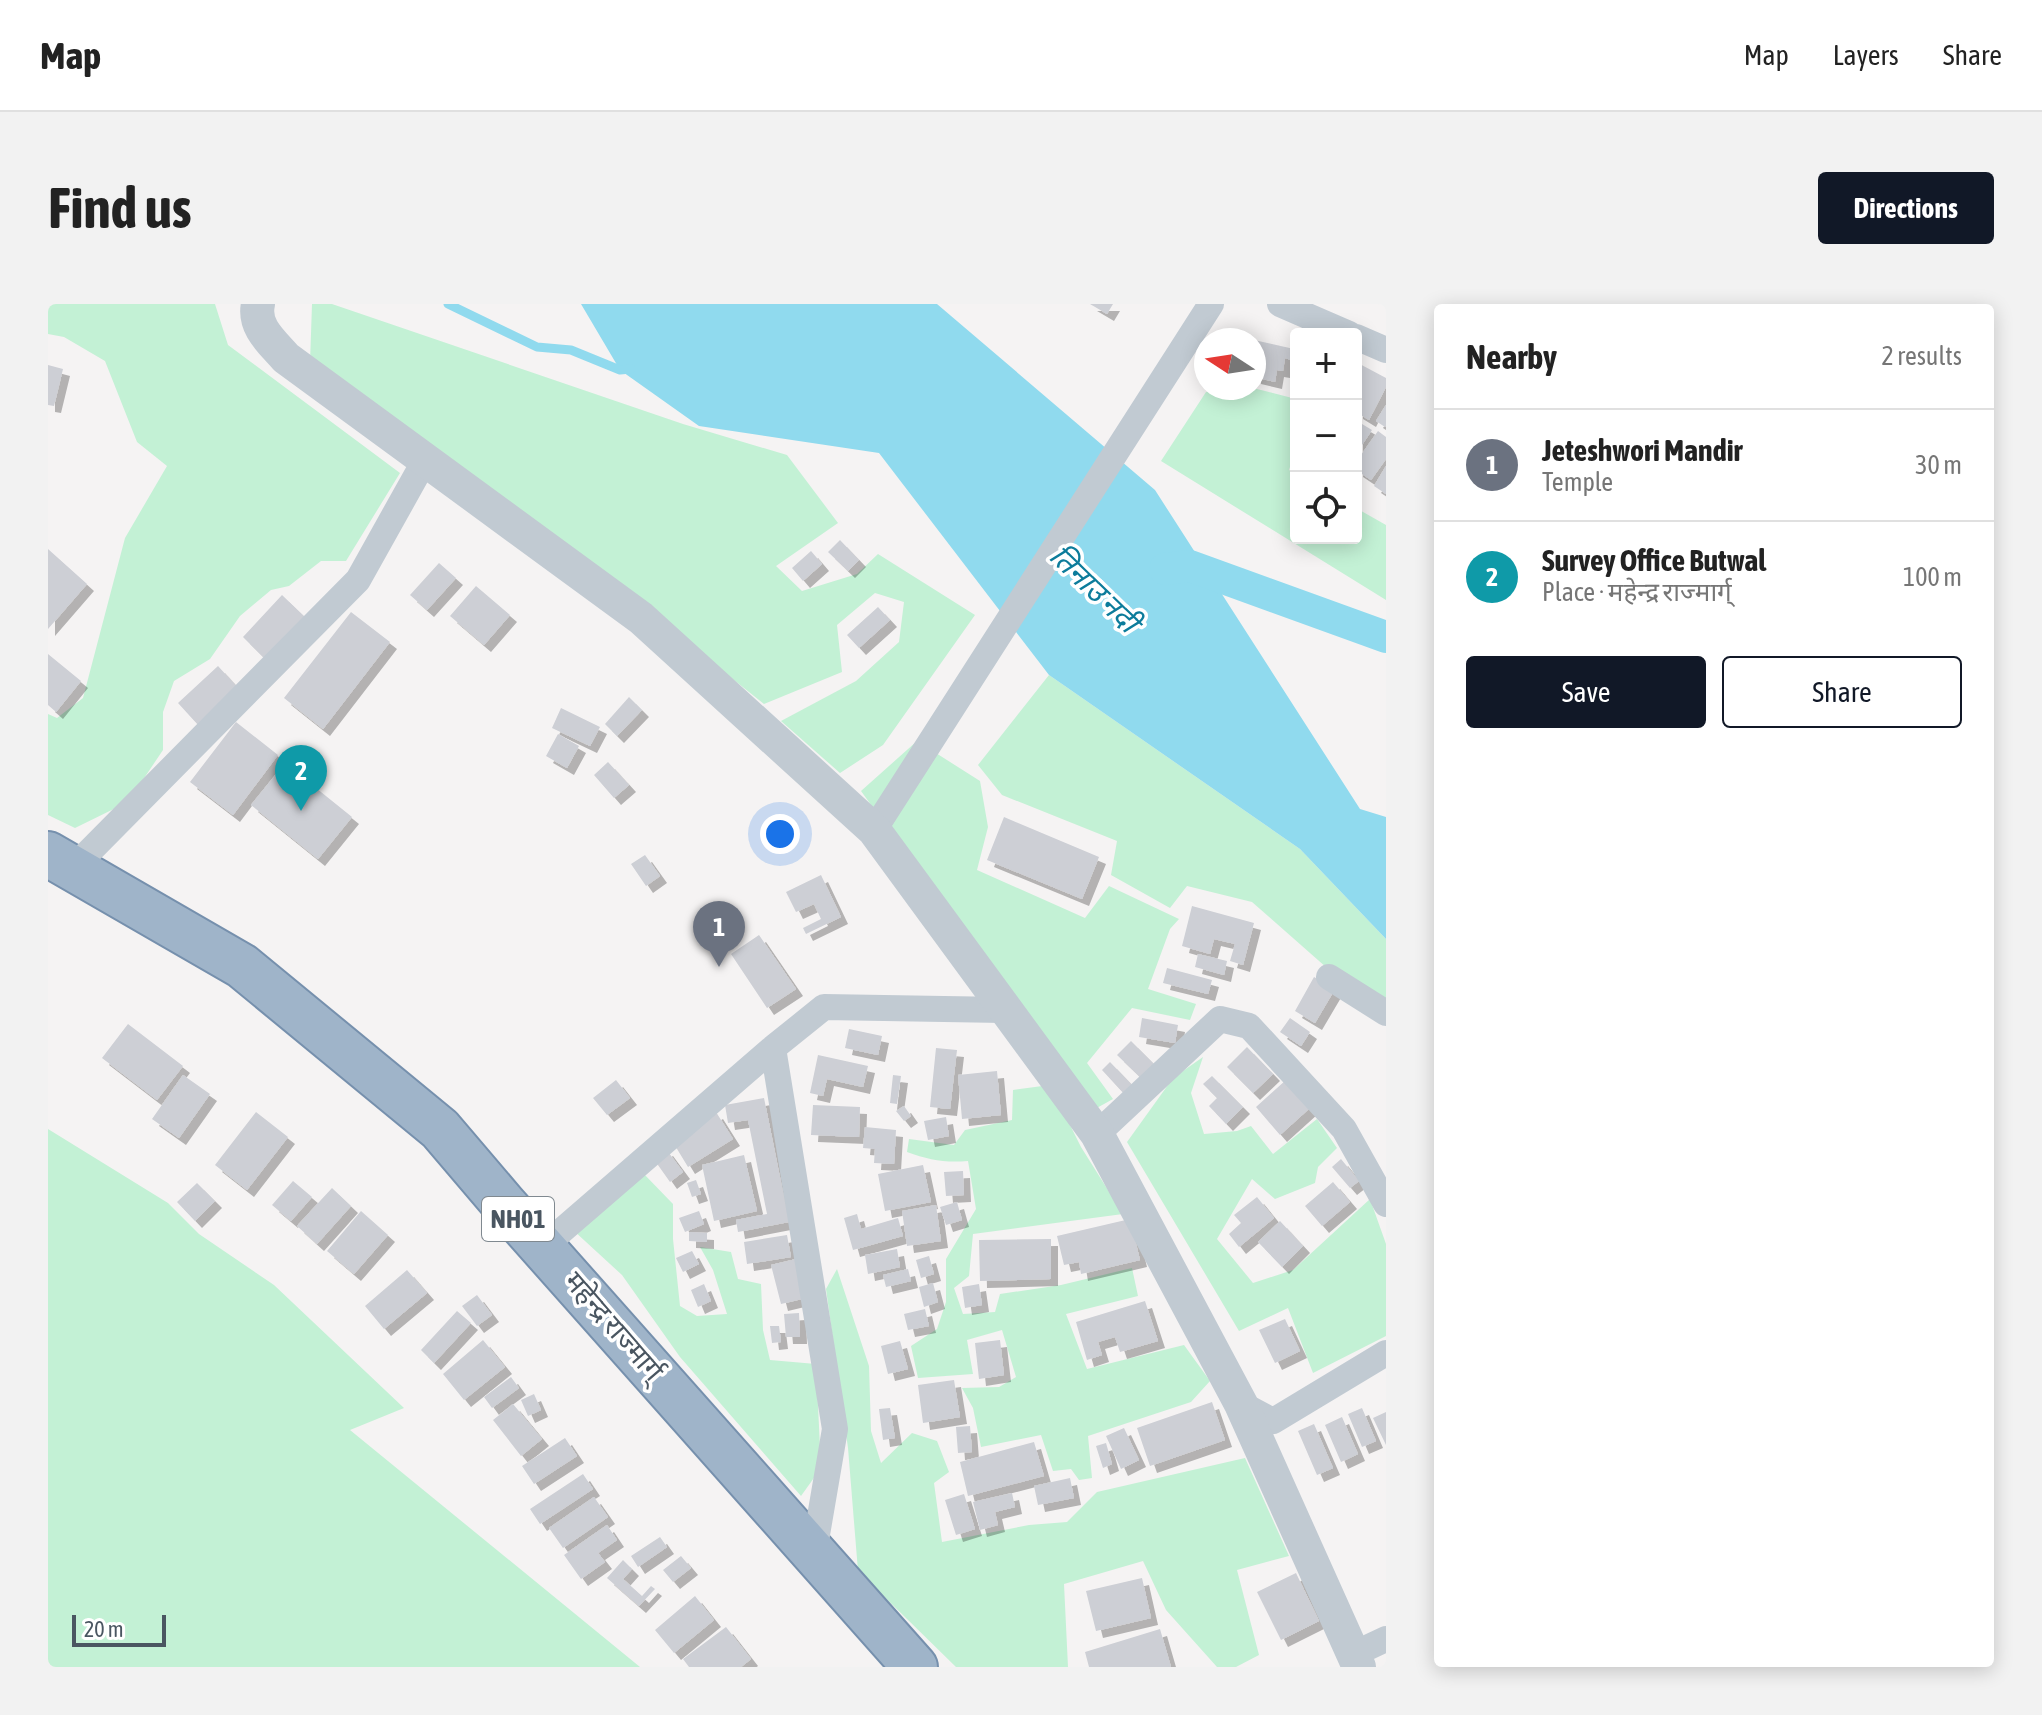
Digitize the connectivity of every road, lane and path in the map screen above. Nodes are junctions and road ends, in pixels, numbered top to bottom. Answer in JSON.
{"nodes":[{"id":1,"x":1211,"y":304,"type":"edge"},
{"id":2,"x":1280,"y":304,"type":"edge"},
{"id":3,"x":257,"y":306,"type":"edge"},
{"id":4,"x":1335,"y":328,"type":"edge"},
{"id":5,"x":1362,"y":340,"type":"edge"},
{"id":6,"x":1386,"y":350,"type":"edge"},
{"id":7,"x":425,"y":460,"type":"junction"},
{"id":8,"x":874,"y":830,"type":"junction"},
{"id":9,"x":60,"y":861,"type":"edge"},
{"id":10,"x":1329,"y":977,"type":"dead end"},
{"id":11,"x":1004,"y":1010,"type":"junction"},
{"id":12,"x":1386,"y":1013,"type":"edge"},
{"id":13,"x":773,"y":1048,"type":"junction"},
{"id":14,"x":1097,"y":1134,"type":"junction"},
{"id":15,"x":1386,"y":1204,"type":"edge"},
{"id":16,"x":544,"y":1246,"type":"junction"},
{"id":17,"x":1386,"y":1353,"type":"edge"},
{"id":18,"x":1241,"y":1404,"type":"junction"},
{"id":19,"x":814,"y":1552,"type":"junction"},
{"id":20,"x":1386,"y":1639,"type":"edge"},
{"id":21,"x":1356,"y":1660,"type":"edge"},
{"id":22,"x":915,"y":1667,"type":"edge"}],
"edges":[{"from":1,"to":8,"type":"street"},
{"from":2,"to":4,"type":"street"},
{"from":3,"to":7,"type":"street"},
{"from":5,"to":6,"type":"street"},
{"from":7,"to":8,"type":"street"},
{"from":7,"to":9,"type":"street"},
{"from":8,"to":11,"type":"street"},
{"from":9,"to":16,"type":"highway","name":"महेन्द्र राज्मार्ग्","number":"NH01"},
{"from":10,"to":12,"type":"street"},
{"from":11,"to":13,"type":"street"},
{"from":11,"to":14,"type":"street"},
{"from":13,"to":16,"type":"street"},
{"from":13,"to":19,"type":"street"},
{"from":14,"to":15,"type":"street"},
{"from":14,"to":18,"type":"street"},
{"from":16,"to":19,"type":"highway","name":"महेन्द्र राज्मार्ग्","number":"NH01"},
{"from":17,"to":18,"type":"street"},
{"from":18,"to":21,"type":"street"},
{"from":19,"to":22,"type":"highway","name":"महेन्द्र राज्मार्ग्","number":"NH01"},
{"from":20,"to":21,"type":"street"}]}
